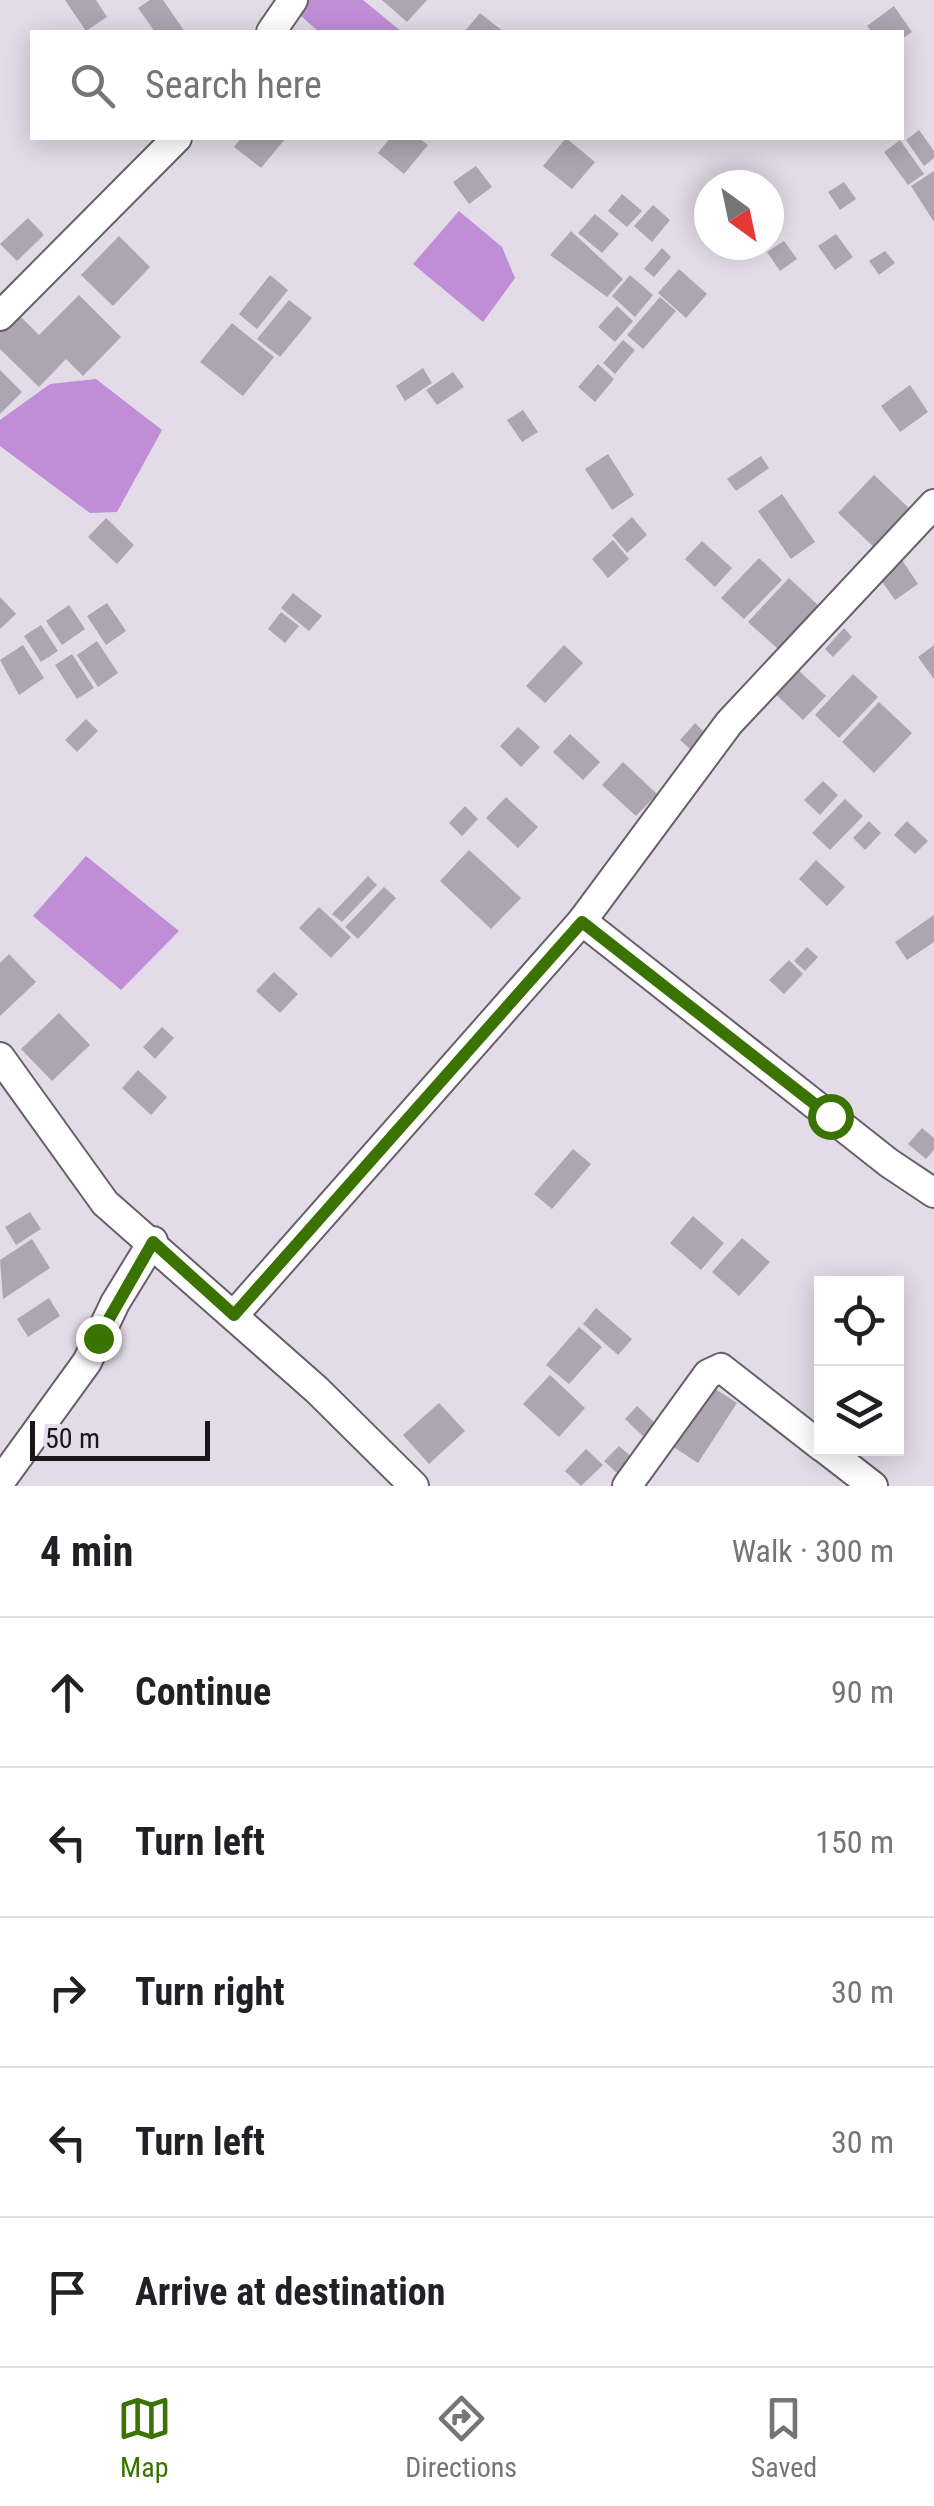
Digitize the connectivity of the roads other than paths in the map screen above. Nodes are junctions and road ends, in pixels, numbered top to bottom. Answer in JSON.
{"nodes":[{"id":1,"x":293,"y":0,"type":"edge"},
{"id":2,"x":272,"y":30,"type":"edge"},
{"id":3,"x":176,"y":140,"type":"edge"},
{"id":4,"x":0,"y":316,"type":"edge"},
{"id":5,"x":934,"y":504,"type":"edge"},
{"id":6,"x":582,"y":922,"type":"junction"},
{"id":7,"x":0,"y":1057,"type":"edge"},
{"id":8,"x":934,"y":1193,"type":"edge"},
{"id":9,"x":153,"y":1242,"type":"junction"},
{"id":10,"x":234,"y":1315,"type":"junction"},
{"id":11,"x":814,"y":1441,"type":"edge"},
{"id":12,"x":834,"y":1456,"type":"edge"},
{"id":13,"x":0,"y":1482,"type":"edge"},
{"id":14,"x":414,"y":1486,"type":"edge"},
{"id":15,"x":627,"y":1486,"type":"edge"},
{"id":16,"x":874,"y":1486,"type":"edge"}],
"edges":[{"from":1,"to":2,"type":"street"},
{"from":3,"to":4,"type":"street"},
{"from":5,"to":6,"type":"street"},
{"from":6,"to":8,"type":"street"},
{"from":6,"to":10,"type":"street"},
{"from":7,"to":9,"type":"street"},
{"from":9,"to":10,"type":"street"},
{"from":9,"to":13,"type":"street"},
{"from":10,"to":14,"type":"street"},
{"from":11,"to":15,"type":"street"},
{"from":12,"to":16,"type":"street"}]}
